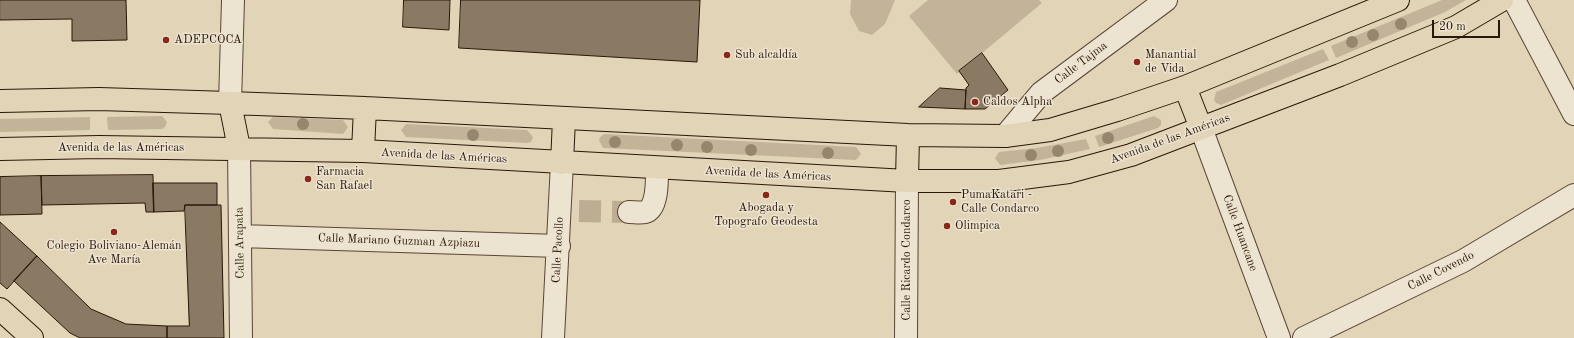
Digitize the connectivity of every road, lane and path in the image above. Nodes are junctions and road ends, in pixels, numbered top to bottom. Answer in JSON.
{"nodes":[{"id":1,"x":233,"y":0,"type":"edge"},
{"id":2,"x":1166,"y":0,"type":"edge"},
{"id":3,"x":1398,"y":0,"type":"edge"},
{"id":4,"x":1502,"y":0,"type":"edge"},
{"id":5,"x":1514,"y":0,"type":"edge"},
{"id":6,"x":1186,"y":87,"type":"junction"},
{"id":7,"x":0,"y":101,"type":"edge"},
{"id":8,"x":230,"y":104,"type":"junction"},
{"id":9,"x":365,"y":108,"type":"junction"},
{"id":10,"x":1574,"y":114,"type":"edge"},
{"id":11,"x":564,"y":119,"type":"junction"},
{"id":12,"x":1201,"y":128,"type":"junction"},
{"id":13,"x":908,"y":135,"type":"junction"},
{"id":14,"x":1005,"y":136,"type":"junction"},
{"id":15,"x":239,"y":148,"type":"junction"},
{"id":16,"x":0,"y":149,"type":"edge"},
{"id":17,"x":363,"y":152,"type":"junction"},
{"id":18,"x":562,"y":162,"type":"junction"},
{"id":19,"x":657,"y":168,"type":"junction"},
{"id":20,"x":907,"y":181,"type":"junction"},
{"id":21,"x":1574,"y":195,"type":"edge"},
{"id":22,"x":629,"y":212,"type":"tunnel mouth"},
{"id":23,"x":240,"y":236,"type":"junction"},
{"id":24,"x":559,"y":246,"type":"junction"},
{"id":25,"x":0,"y":309,"type":"edge"},
{"id":26,"x":32,"y":338,"type":"edge"},
{"id":27,"x":241,"y":338,"type":"edge"},
{"id":28,"x":553,"y":338,"type":"edge"},
{"id":29,"x":906,"y":338,"type":"edge"},
{"id":30,"x":1279,"y":338,"type":"edge"},
{"id":31,"x":1304,"y":338,"type":"edge"}],
"edges":[{"from":1,"to":8,"type":"street"},
{"from":2,"to":14,"type":"street","name":"Calle Tajma"},
{"from":3,"to":6,"type":"main road"},
{"from":4,"to":12,"type":"main road","name":"Avenida de las Américas"},
{"from":5,"to":10,"type":"street"},
{"from":6,"to":12,"type":"main road"},
{"from":6,"to":14,"type":"main road"},
{"from":7,"to":8,"type":"main road"},
{"from":8,"to":9,"type":"main road"},
{"from":8,"to":15,"type":"main road"},
{"from":9,"to":11,"type":"main road"},
{"from":9,"to":17,"type":"main road"},
{"from":11,"to":13,"type":"main road"},
{"from":11,"to":18,"type":"main road"},
{"from":12,"to":20,"type":"main road","name":"Avenida de las Américas"},
{"from":12,"to":30,"type":"street","name":"Calle Huancane"},
{"from":13,"to":14,"type":"main road"},
{"from":13,"to":20,"type":"main road"},
{"from":15,"to":16,"type":"main road","name":"Avenida de las Américas"},
{"from":15,"to":17,"type":"main road","name":"Avenida de las Américas"},
{"from":15,"to":23,"type":"street","name":"Calle Arapata"},
{"from":17,"to":18,"type":"main road","name":"Avenida de las Américas"},
{"from":18,"to":19,"type":"main road","name":"Avenida de las Américas"},
{"from":18,"to":24,"type":"street","name":"Calle Pacollo"},
{"from":19,"to":20,"type":"main road","name":"Avenida de las Américas"},
{"from":19,"to":22,"type":"street"},
{"from":20,"to":29,"type":"street","name":"Calle Ricardo Condarco"},
{"from":21,"to":31,"type":"street","name":"Calle Covendo"},
{"from":23,"to":24,"type":"street","name":"Calle Mariano Guzman Azpiazu"},
{"from":23,"to":27,"type":"street","name":"Calle Arapata"},
{"from":24,"to":28,"type":"street","name":"Calle Pacollo"},
{"from":25,"to":26,"type":"main road"}]}
